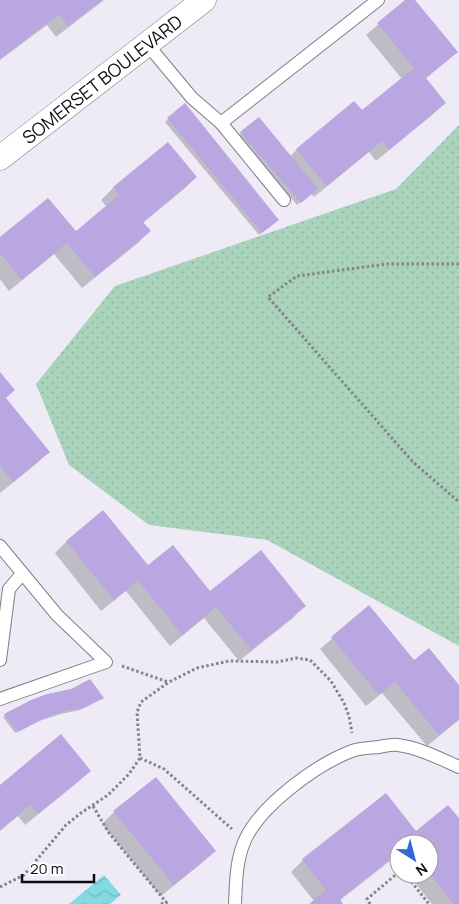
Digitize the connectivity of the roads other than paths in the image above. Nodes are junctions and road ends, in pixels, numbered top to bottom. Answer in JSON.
{"nodes":[{"id":1,"x":204,"y":0,"type":"edge"},
{"id":2,"x":378,"y":0,"type":"edge"},
{"id":3,"x":147,"y":44,"type":"junction"},
{"id":4,"x":221,"y":123,"type":"junction"},
{"id":5,"x":0,"y":158,"type":"edge"},
{"id":6,"x":284,"y":200,"type":"dead end"},
{"id":7,"x":0,"y":546,"type":"edge"},
{"id":8,"x":22,"y":574,"type":"junction"},
{"id":9,"x":5,"y":591,"type":"edge"},
{"id":10,"x":0,"y":660,"type":"edge"},
{"id":11,"x":0,"y":699,"type":"edge"},
{"id":12,"x":459,"y":767,"type":"edge"},
{"id":13,"x":235,"y":904,"type":"edge"}],
"edges":[{"from":1,"to":3,"type":"street","name":"SOMERSET BOULEVARD"},
{"from":2,"to":4,"type":"lane"},
{"from":3,"to":4,"type":"lane"},
{"from":3,"to":5,"type":"street","name":"SOMERSET BOULEVARD"},
{"from":4,"to":6,"type":"lane"},
{"from":7,"to":8,"type":"lane"},
{"from":8,"to":9,"type":"lane"},
{"from":8,"to":11,"type":"lane"},
{"from":9,"to":10,"type":"lane"},
{"from":12,"to":13,"type":"lane"}]}
